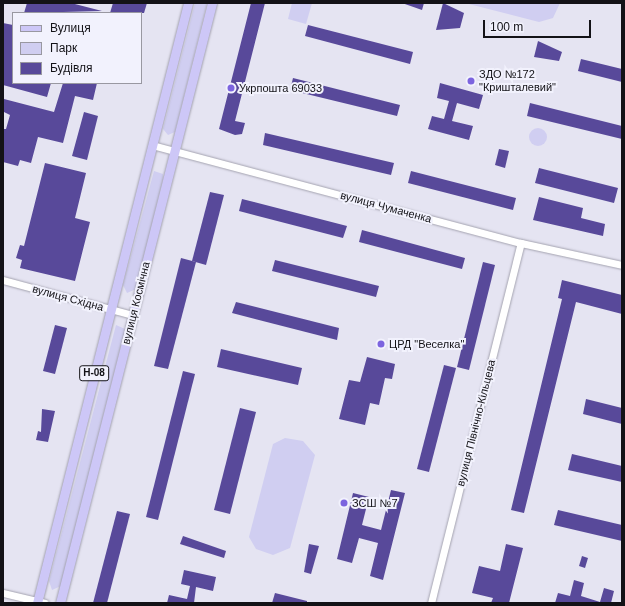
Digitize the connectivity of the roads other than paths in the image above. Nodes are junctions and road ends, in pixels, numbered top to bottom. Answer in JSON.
{"nodes":[{"id":1,"x":188,"y":3,"type":"edge"},
{"id":2,"x":212,"y":3,"type":"edge"},
{"id":3,"x":152,"y":145,"type":"junction"},
{"id":4,"x":175,"y":151,"type":"junction"},
{"id":5,"x":521,"y":243,"type":"junction"},
{"id":6,"x":622,"y":266,"type":"edge"},
{"id":7,"x":3,"y":280,"type":"edge"},
{"id":8,"x":110,"y":309,"type":"junction"},
{"id":9,"x":133,"y":315,"type":"junction"},
{"id":10,"x":3,"y":593,"type":"edge"},
{"id":11,"x":39,"y":602,"type":"edge"},
{"id":12,"x":60,"y":603,"type":"edge"},
{"id":13,"x":431,"y":603,"type":"edge"}],
"edges":[{"from":1,"to":3,"type":"main road","name":"вулиця Космічна","number":"Н-08"},
{"from":2,"to":4,"type":"main road","name":"вулиця Космічна","number":"Н-08"},
{"from":3,"to":4,"type":"street","name":"вулиця Чумаченка"},
{"from":3,"to":8,"type":"main road","name":"вулиця Космічна","number":"Н-08"},
{"from":4,"to":5,"type":"street","name":"вулиця Чумаченка"},
{"from":4,"to":9,"type":"main road","name":"вулиця Космічна","number":"Н-08"},
{"from":5,"to":6,"type":"street","name":"вулиця Чумаченка"},
{"from":5,"to":13,"type":"street","name":"вулиця Північно-Кільцева"},
{"from":7,"to":8,"type":"street","name":"вулиця Східна"},
{"from":8,"to":9,"type":"street","name":"вулиця Східна"},
{"from":8,"to":11,"type":"main road","name":"вулиця Космічна","number":"Н-08"},
{"from":9,"to":12,"type":"main road","name":"вулиця Космічна","number":"Н-08"},
{"from":10,"to":11,"type":"street"}]}
